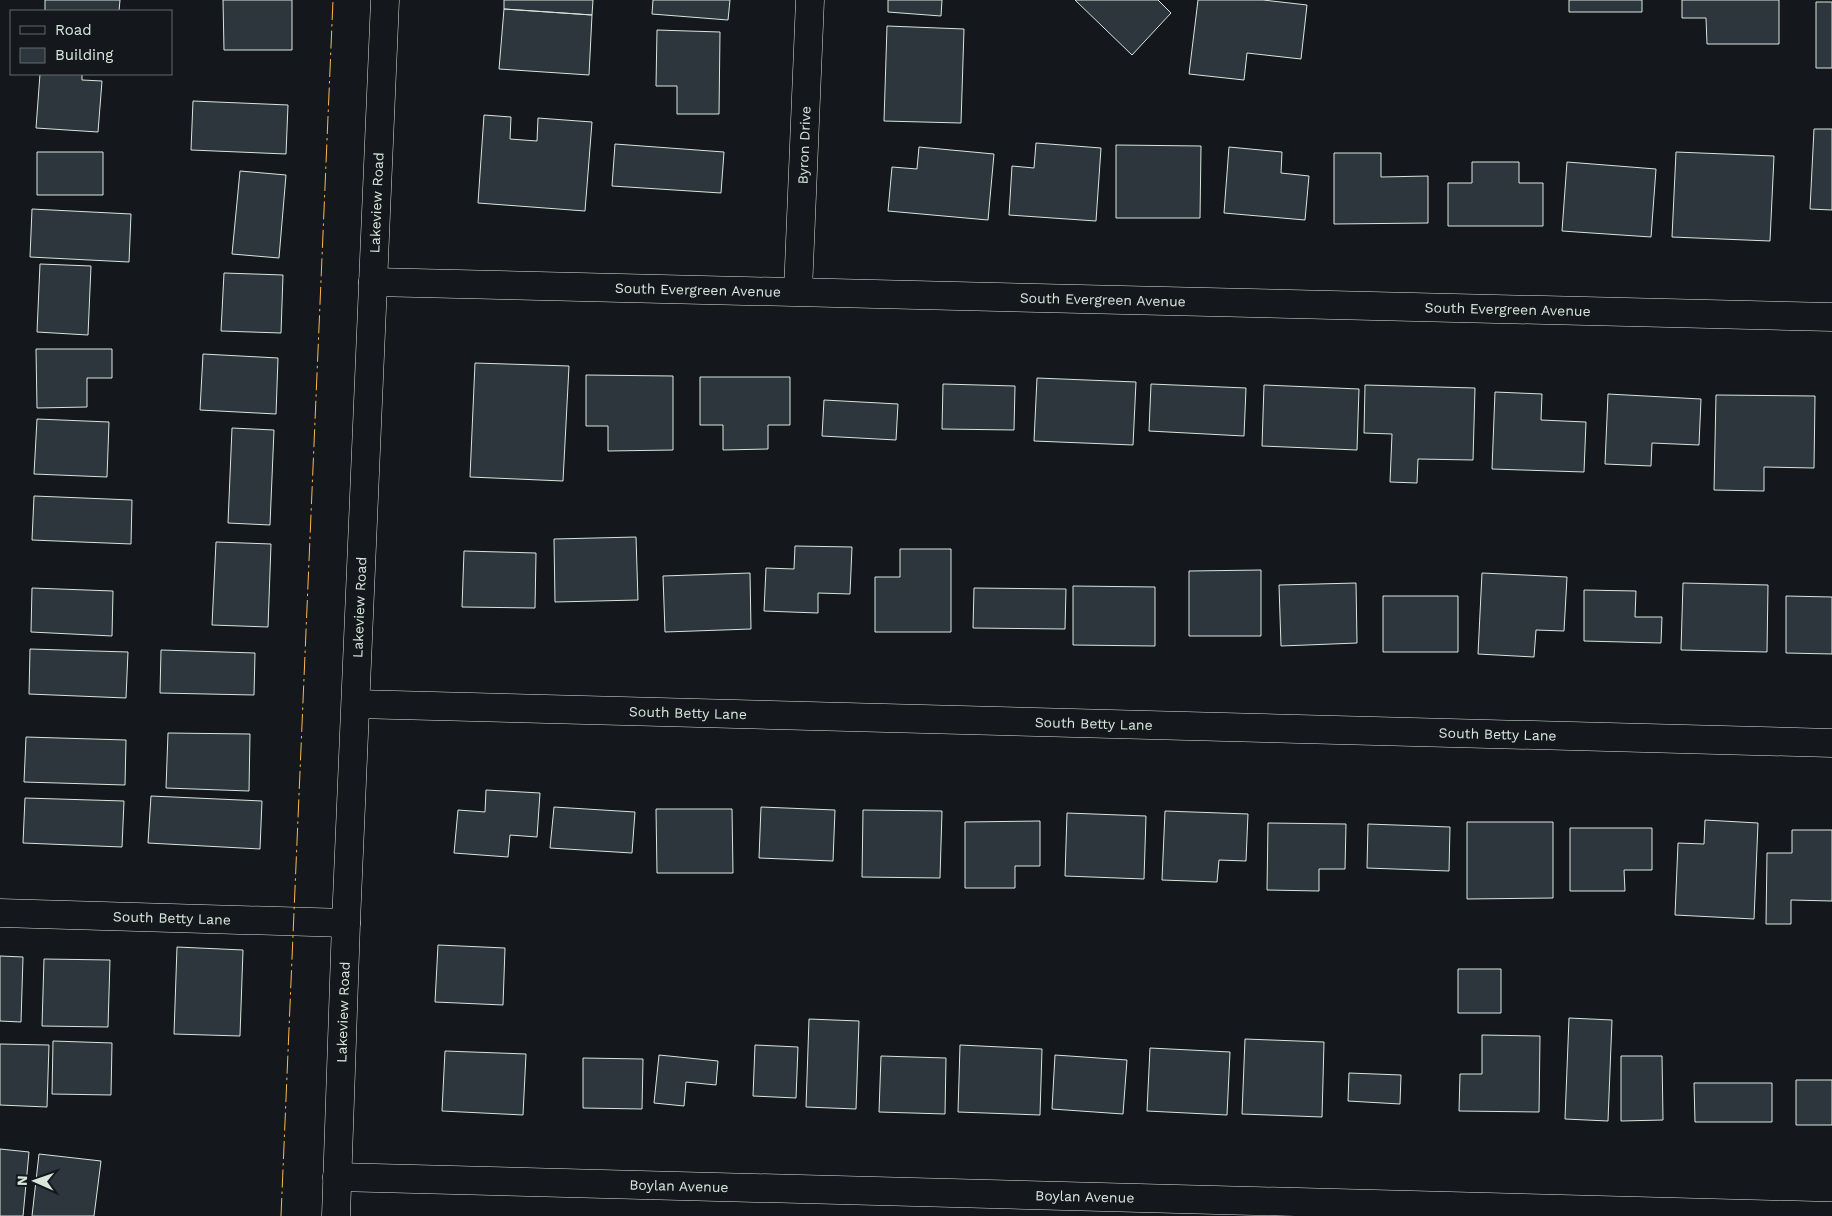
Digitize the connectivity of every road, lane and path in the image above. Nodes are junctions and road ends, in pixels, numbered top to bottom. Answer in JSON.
{"nodes":[{"id":1,"x":386,"y":0,"type":"edge"},
{"id":2,"x":810,"y":0,"type":"edge"},
{"id":3,"x":373,"y":282,"type":"junction"},
{"id":4,"x":798,"y":291,"type":"junction"},
{"id":5,"x":1832,"y":317,"type":"edge"},
{"id":6,"x":356,"y":704,"type":"junction"},
{"id":7,"x":1832,"y":743,"type":"edge"},
{"id":8,"x":0,"y":913,"type":"edge"},
{"id":9,"x":346,"y":923,"type":"junction"},
{"id":10,"x":337,"y":1177,"type":"junction"},
{"id":11,"x":336,"y":1216,"type":"edge"},
{"id":12,"x":1832,"y":1216,"type":"edge"}],
"edges":[{"from":1,"to":3,"type":"street","name":"Lakeview Road"},
{"from":2,"to":4,"type":"street","name":"Byron Drive"},
{"from":3,"to":4,"type":"street","name":"South Evergreen Avenue"},
{"from":3,"to":6,"type":"street","name":"Lakeview Road"},
{"from":4,"to":5,"type":"street","name":"South Evergreen Avenue"},
{"from":6,"to":7,"type":"street","name":"South Betty Lane"},
{"from":6,"to":9,"type":"street","name":"Lakeview Road"},
{"from":8,"to":9,"type":"street","name":"South Betty Lane"},
{"from":9,"to":10,"type":"street","name":"Lakeview Road"},
{"from":10,"to":11,"type":"street","name":"Lakeview Road"},
{"from":10,"to":12,"type":"street","name":"Boylan Avenue"}]}
